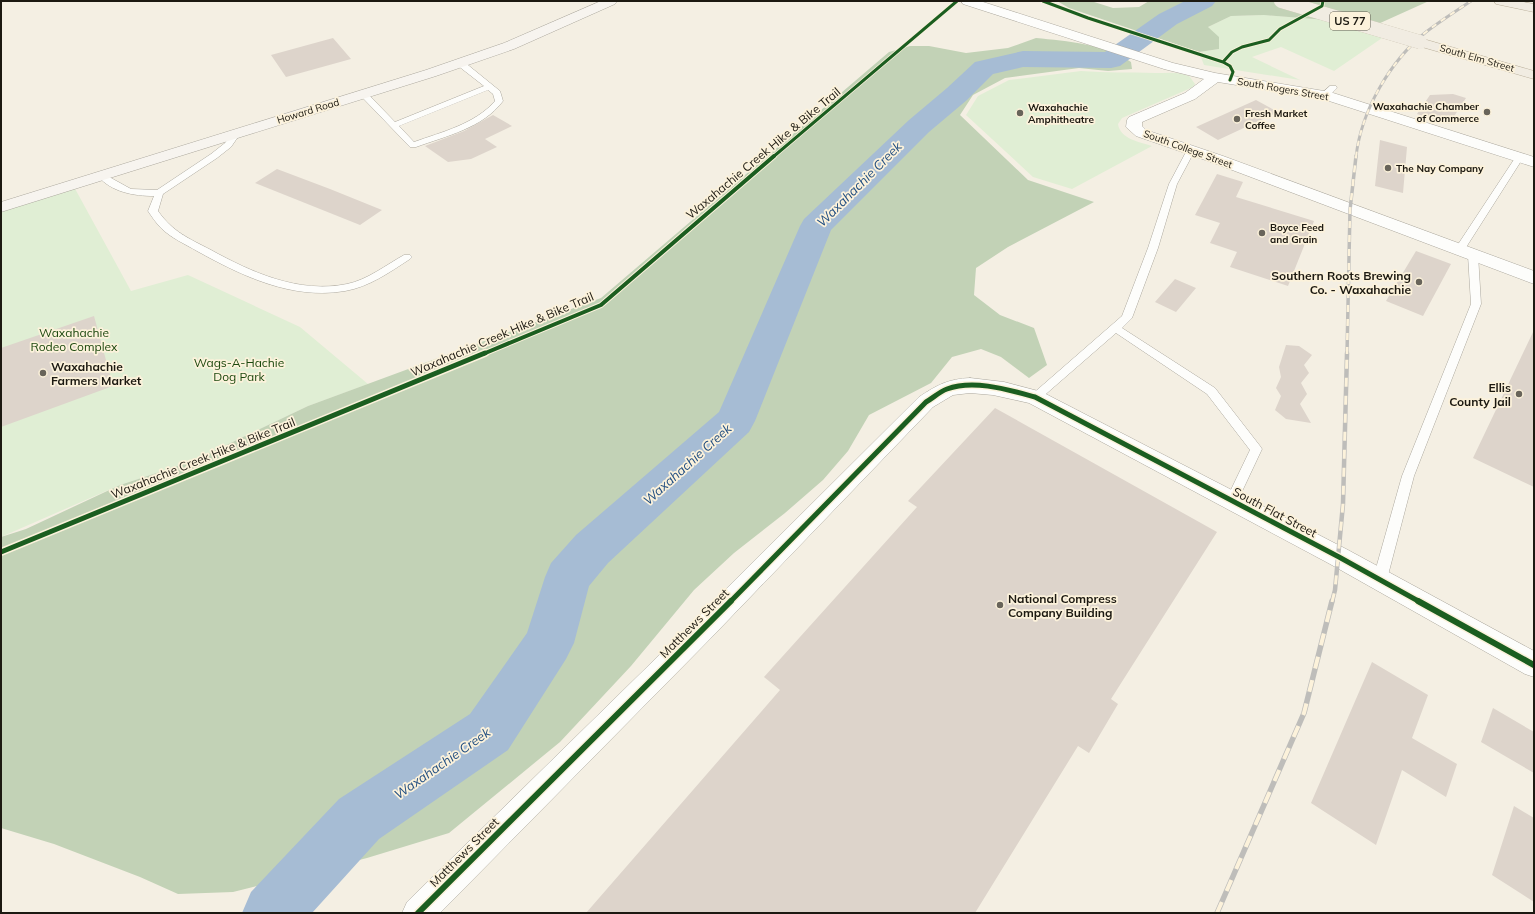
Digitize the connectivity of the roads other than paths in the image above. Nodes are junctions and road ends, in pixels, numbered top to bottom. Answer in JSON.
{"nodes":[{"id":1,"x":611,"y":1,"type":"edge"},
{"id":2,"x":967,"y":1,"type":"edge"},
{"id":3,"x":1281,"y":1,"type":"edge"},
{"id":4,"x":1500,"y":1,"type":"edge"},
{"id":5,"x":1534,"y":8,"type":"edge"},
{"id":6,"x":460,"y":63,"type":"junction"},
{"id":7,"x":1534,"y":75,"type":"edge"},
{"id":8,"x":1215,"y":78,"type":"junction"},
{"id":9,"x":490,"y":87,"type":"junction"},
{"id":10,"x":363,"y":94,"type":"junction"},
{"id":11,"x":393,"y":126,"type":"junction"},
{"id":12,"x":236,"y":134,"type":"junction"},
{"id":13,"x":1191,"y":150,"type":"junction"},
{"id":14,"x":1519,"y":158,"type":"junction"},
{"id":15,"x":1534,"y":162,"type":"edge"},
{"id":16,"x":102,"y":176,"type":"junction"},
{"id":17,"x":159,"y":193,"type":"junction"},
{"id":18,"x":1,"y":207,"type":"edge"},
{"id":19,"x":1467,"y":252,"type":"junction"},
{"id":20,"x":407,"y":257,"type":"dead end"},
{"id":21,"x":1534,"y":278,"type":"edge"},
{"id":22,"x":1115,"y":328,"type":"junction"},
{"id":23,"x":1001,"y":389,"type":"joint"},
{"id":24,"x":1035,"y":398,"type":"junction"},
{"id":25,"x":1232,"y":500,"type":"junction"},
{"id":26,"x":1380,"y":579,"type":"junction"},
{"id":27,"x":1534,"y":665,"type":"edge"},
{"id":28,"x":418,"y":913,"type":"edge"}],
"edges":[{"from":1,"to":6,"type":"main road","name":"Howard Road"},
{"from":2,"to":8,"type":"street"},
{"from":3,"to":7,"type":"main road","name":"South Elm Street","number":"US 77","bridge":true},
{"from":4,"to":5,"type":"main road"},
{"from":6,"to":9,"type":"lane"},
{"from":6,"to":10,"type":"main road","name":"Howard Road"},
{"from":8,"to":13,"type":"street","name":"South College Street"},
{"from":8,"to":14,"type":"street","name":"South Rogers Street"},
{"from":9,"to":11,"type":"lane"},
{"from":9,"to":11,"type":"lane"},
{"from":10,"to":11,"type":"lane"},
{"from":10,"to":12,"type":"main road","name":"Howard Road"},
{"from":12,"to":16,"type":"main road","name":"Howard Road"},
{"from":12,"to":17,"type":"lane"},
{"from":13,"to":19,"type":"street","name":"South College Street"},
{"from":13,"to":22,"type":"lane"},
{"from":14,"to":15,"type":"street","name":"South Rogers Street"},
{"from":14,"to":19,"type":"lane"},
{"from":16,"to":17,"type":"lane"},
{"from":16,"to":18,"type":"main road","name":"Howard Road"},
{"from":17,"to":20,"type":"lane"},
{"from":19,"to":21,"type":"street","name":"South College Street"},
{"from":19,"to":26,"type":"lane"},
{"from":22,"to":24,"type":"lane"},
{"from":22,"to":25,"type":"lane"},
{"from":23,"to":24,"type":"street","name":"South Flat Street"},
{"from":23,"to":28,"type":"street","name":"Matthews Street"},
{"from":24,"to":25,"type":"street","name":"South Flat Street"},
{"from":25,"to":26,"type":"street","name":"South Flat Street"},
{"from":26,"to":27,"type":"street","name":"South Flat Street"}]}
